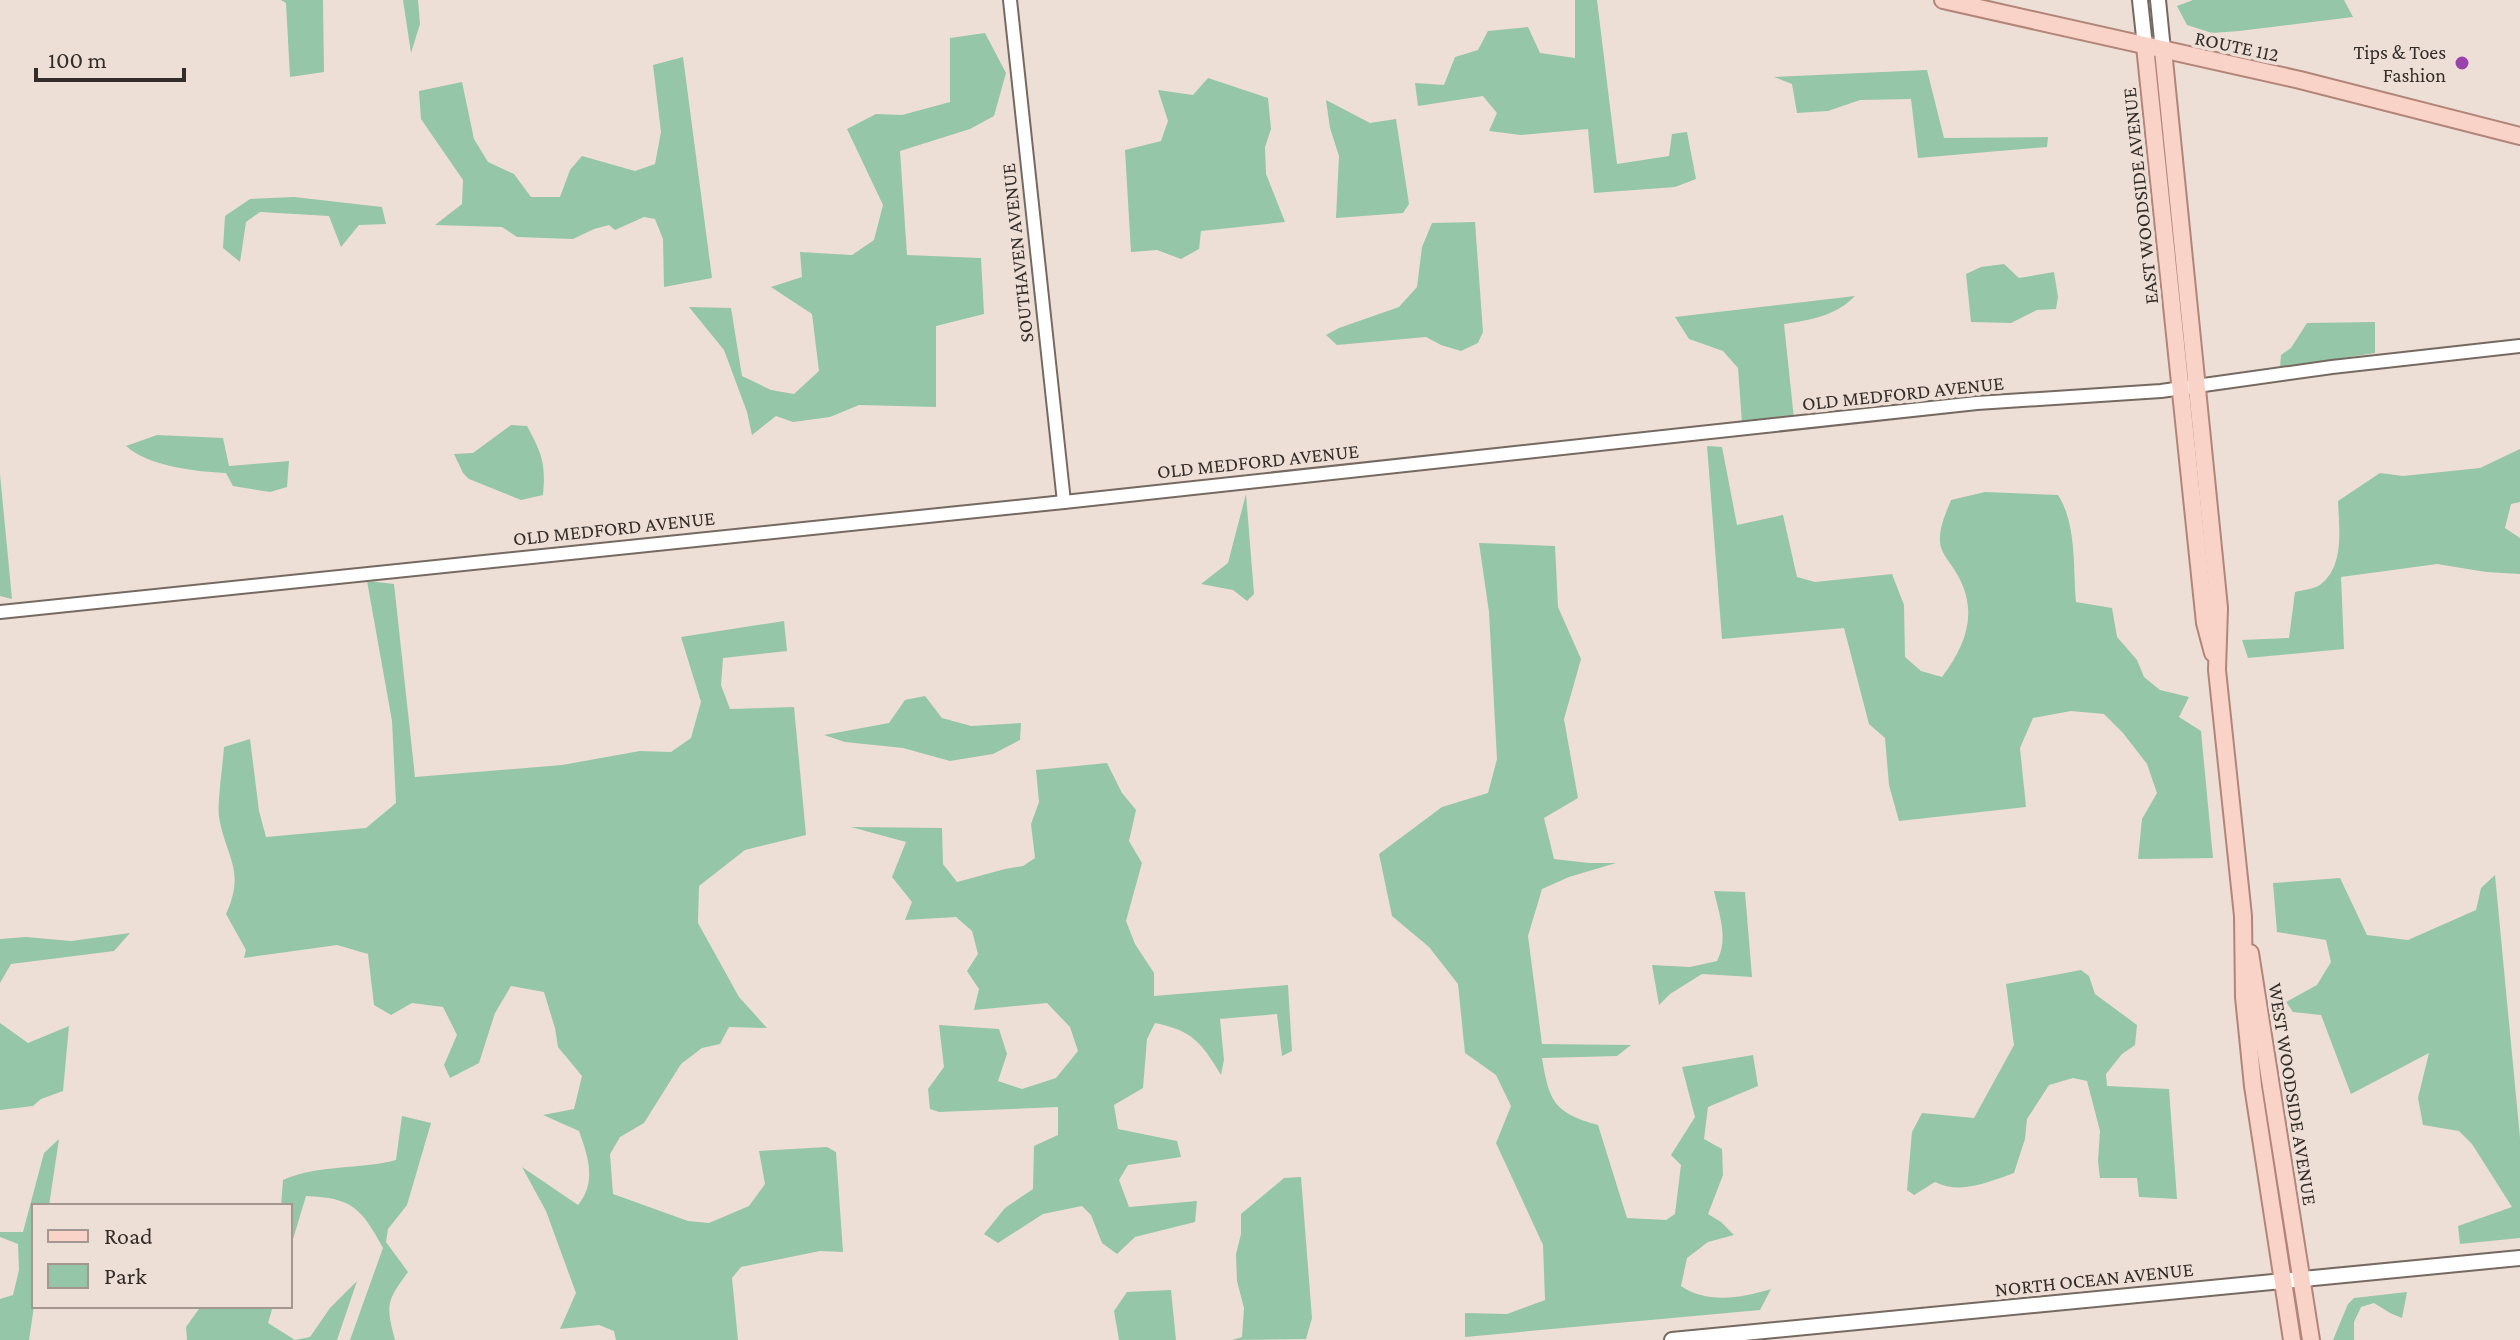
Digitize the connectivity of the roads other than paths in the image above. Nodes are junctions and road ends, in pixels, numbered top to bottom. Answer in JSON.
{"nodes":[{"id":1,"x":1010,"y":0,"type":"edge"},
{"id":2,"x":1943,"y":0,"type":"edge"},
{"id":3,"x":2140,"y":0,"type":"edge"},
{"id":4,"x":2158,"y":0,"type":"edge"},
{"id":5,"x":2145,"y":46,"type":"junction"},
{"id":6,"x":2163,"y":50,"type":"junction"},
{"id":7,"x":2520,"y":136,"type":"edge"},
{"id":8,"x":2520,"y":346,"type":"edge"},
{"id":9,"x":2198,"y":386,"type":"junction"},
{"id":10,"x":2180,"y":388,"type":"junction"},
{"id":11,"x":2206,"y":465,"type":"joint"},
{"id":12,"x":1064,"y":502,"type":"junction"},
{"id":13,"x":0,"y":612,"type":"edge"},
{"id":14,"x":2217,"y":670,"type":"junction"},
{"id":15,"x":2243,"y":916,"type":"junction"},
{"id":16,"x":2520,"y":1258,"type":"edge"},
{"id":17,"x":2301,"y":1279,"type":"junction"},
{"id":18,"x":2282,"y":1281,"type":"junction"},
{"id":19,"x":1672,"y":1340,"type":"edge"},
{"id":20,"x":2292,"y":1340,"type":"edge"},
{"id":21,"x":2311,"y":1340,"type":"edge"}],
"edges":[{"from":1,"to":12,"type":"street","name":"SOUTHAVEN AVENUE"},
{"from":2,"to":5,"type":"main road","name":"ROUTE 112"},
{"from":3,"to":5,"type":"main road","name":"EAST WOODSIDE AVENUE"},
{"from":4,"to":6,"type":"main road","name":"EAST WOODSIDE AVENUE"},
{"from":5,"to":6,"type":"main road","name":"ROUTE 112"},
{"from":5,"to":10,"type":"main road","name":"EAST WOODSIDE AVENUE"},
{"from":6,"to":7,"type":"main road","name":"ROUTE 112"},
{"from":6,"to":9,"type":"main road","name":"EAST WOODSIDE AVENUE"},
{"from":8,"to":9,"type":"street","name":"OLD MEDFORD AVENUE"},
{"from":9,"to":10,"type":"street","name":"OLD MEDFORD AVENUE"},
{"from":9,"to":11,"type":"main road","name":"EAST WOODSIDE AVENUE"},
{"from":10,"to":12,"type":"street","name":"OLD MEDFORD AVENUE"},
{"from":10,"to":14,"type":"main road","name":"WEST WOODSIDE AVENUE"},
{"from":11,"to":14,"type":"main road","name":"WEST WOODSIDE AVENUE"},
{"from":12,"to":13,"type":"street","name":"OLD MEDFORD AVENUE"},
{"from":14,"to":15,"type":"main road","name":"WEST WOODSIDE AVENUE"},
{"from":15,"to":17,"type":"main road","name":"WEST WOODSIDE AVENUE"},
{"from":15,"to":18,"type":"main road","name":"WEST WOODSIDE AVENUE"},
{"from":16,"to":17,"type":"main road","name":"NORTH OCEAN AVENUE"},
{"from":17,"to":18,"type":"main road","name":"NORTH OCEAN AVENUE"},
{"from":17,"to":21,"type":"main road","name":"WEST WOODSIDE AVENUE"},
{"from":18,"to":19,"type":"main road","name":"NORTH OCEAN AVENUE"},
{"from":18,"to":20,"type":"main road","name":"WEST WOODSIDE AVENUE"}]}
